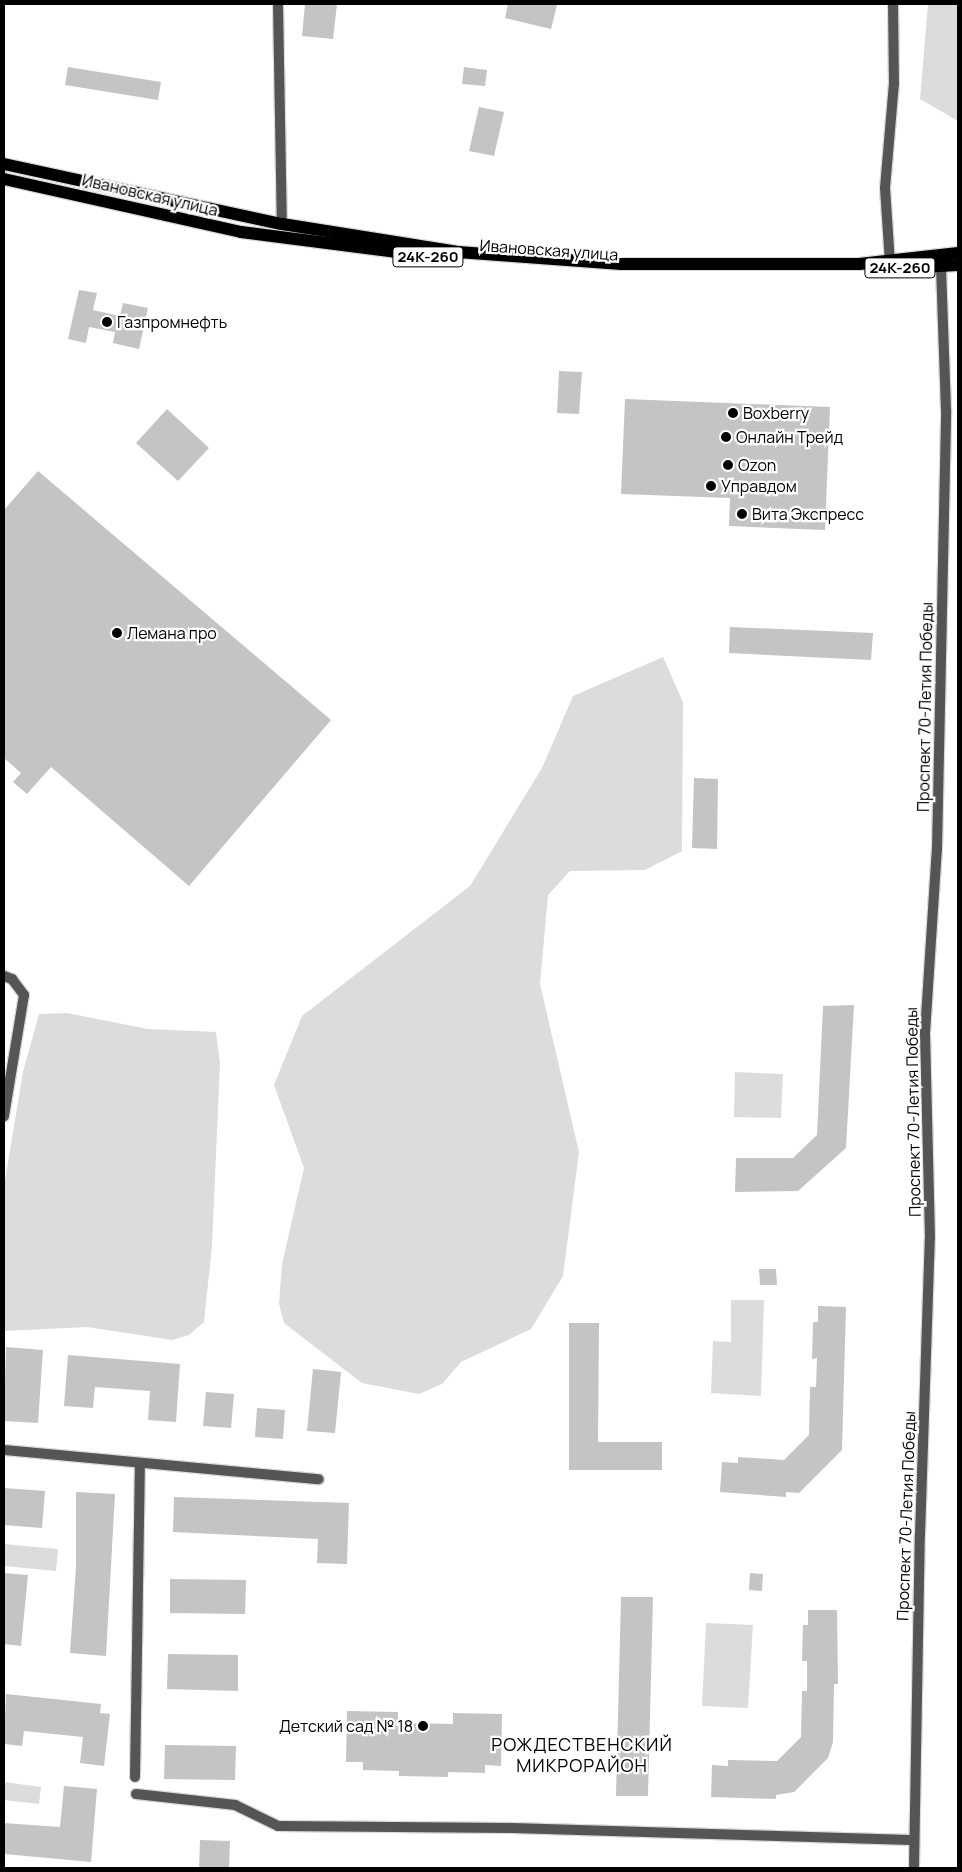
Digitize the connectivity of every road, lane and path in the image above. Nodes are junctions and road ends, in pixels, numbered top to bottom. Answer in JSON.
{"nodes":[{"id":1,"x":278,"y":4,"type":"edge"},
{"id":2,"x":893,"y":4,"type":"edge"},
{"id":3,"x":4,"y":164,"type":"edge"},
{"id":4,"x":4,"y":179,"type":"edge"},
{"id":5,"x":282,"y":224,"type":"junction"},
{"id":6,"x":958,"y":253,"type":"edge"},
{"id":7,"x":941,"y":260,"type":"junction"},
{"id":8,"x":890,"y":262,"type":"junction"},
{"id":9,"x":958,"y":265,"type":"edge"},
{"id":10,"x":859,"y":267,"type":"junction"},
{"id":11,"x":4,"y":976,"type":"edge"},
{"id":12,"x":4,"y":1116,"type":"edge"},
{"id":13,"x":4,"y":1450,"type":"edge"},
{"id":14,"x":140,"y":1463,"type":"junction"},
{"id":15,"x":319,"y":1479,"type":"dead end"},
{"id":16,"x":135,"y":1778,"type":"dead end"},
{"id":17,"x":136,"y":1794,"type":"dead end"},
{"id":18,"x":914,"y":1840,"type":"junction"},
{"id":19,"x":914,"y":1868,"type":"edge"}],
"edges":[{"from":1,"to":5,"type":"street"},
{"from":2,"to":8,"type":"street"},
{"from":3,"to":5,"type":"main road","name":"Ивановская улица","number":"24К-260"},
{"from":4,"to":10,"type":"main road","name":"Ивановская улица","number":"24К-260"},
{"from":5,"to":10,"type":"main road","number":"24К-260"},
{"from":6,"to":7,"type":"main road","number":"24К-260"},
{"from":7,"to":8,"type":"main road","number":"24К-260"},
{"from":7,"to":9,"type":"main road","number":"24К-260"},
{"from":7,"to":10,"type":"main road","number":"24К-260"},
{"from":7,"to":18,"type":"street","name":"Проспект 70-Летия Победы"},
{"from":8,"to":10,"type":"main road","number":"24К-260"},
{"from":11,"to":12,"type":"street"},
{"from":13,"to":14,"type":"street"},
{"from":14,"to":15,"type":"street"},
{"from":14,"to":16,"type":"street"},
{"from":17,"to":18,"type":"street"},
{"from":18,"to":19,"type":"street","name":"Проспект 70-Летия Победы"}]}
